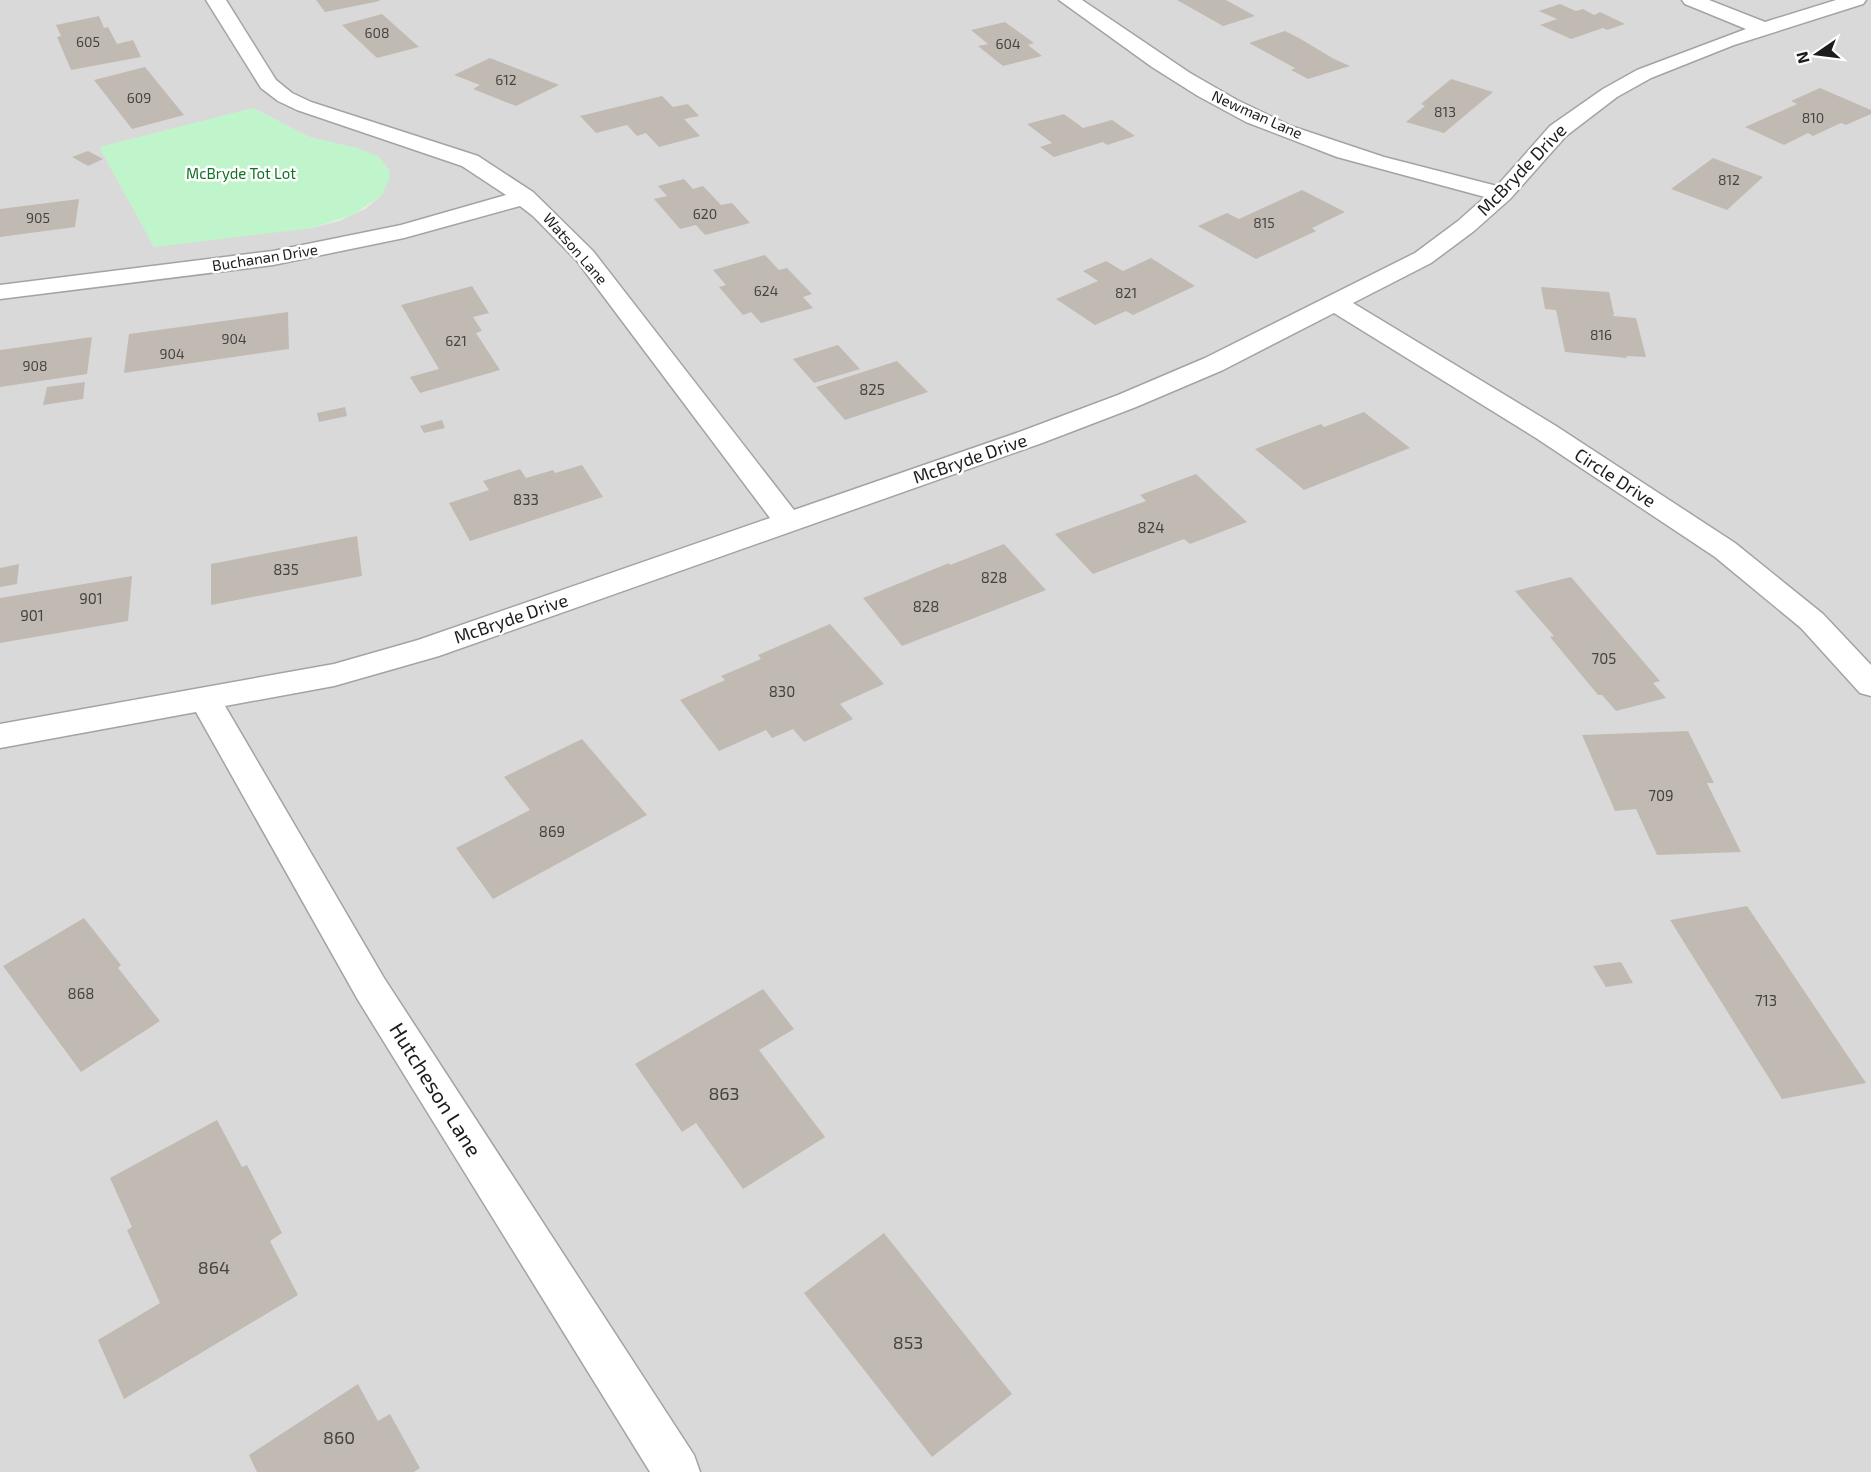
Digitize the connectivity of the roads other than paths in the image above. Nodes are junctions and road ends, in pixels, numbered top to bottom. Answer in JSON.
{"nodes":[{"id":1,"x":216,"y":0,"type":"edge"},
{"id":2,"x":1069,"y":0,"type":"edge"},
{"id":3,"x":1692,"y":0,"type":"edge"},
{"id":4,"x":1856,"y":0,"type":"edge"},
{"id":5,"x":1764,"y":29,"type":"junction"},
{"id":6,"x":1502,"y":194,"type":"junction"},
{"id":7,"x":525,"y":197,"type":"junction"},
{"id":8,"x":0,"y":292,"type":"edge"},
{"id":9,"x":1335,"y":303,"type":"junction"},
{"id":10,"x":788,"y":522,"type":"junction"},
{"id":11,"x":1870,"y":681,"type":"edge"},
{"id":12,"x":205,"y":700,"type":"junction"},
{"id":13,"x":0,"y":736,"type":"edge"},
{"id":14,"x":677,"y":1472,"type":"edge"}],
"edges":[{"from":1,"to":7,"type":"street","name":"Watson Lane"},
{"from":2,"to":6,"type":"street","name":"Newman Lane"},
{"from":3,"to":5,"type":"street"},
{"from":4,"to":5,"type":"street","name":"McBryde Drive"},
{"from":5,"to":6,"type":"street","name":"McBryde Drive"},
{"from":6,"to":9,"type":"street","name":"McBryde Drive"},
{"from":7,"to":8,"type":"street","name":"Buchanan Drive"},
{"from":7,"to":10,"type":"street","name":"Watson Lane"},
{"from":9,"to":10,"type":"street","name":"McBryde Drive"},
{"from":9,"to":11,"type":"street","name":"Circle Drive"},
{"from":10,"to":12,"type":"street","name":"McBryde Drive"},
{"from":12,"to":13,"type":"street","name":"McBryde Drive"},
{"from":12,"to":14,"type":"street","name":"Hutcheson Lane"}]}
